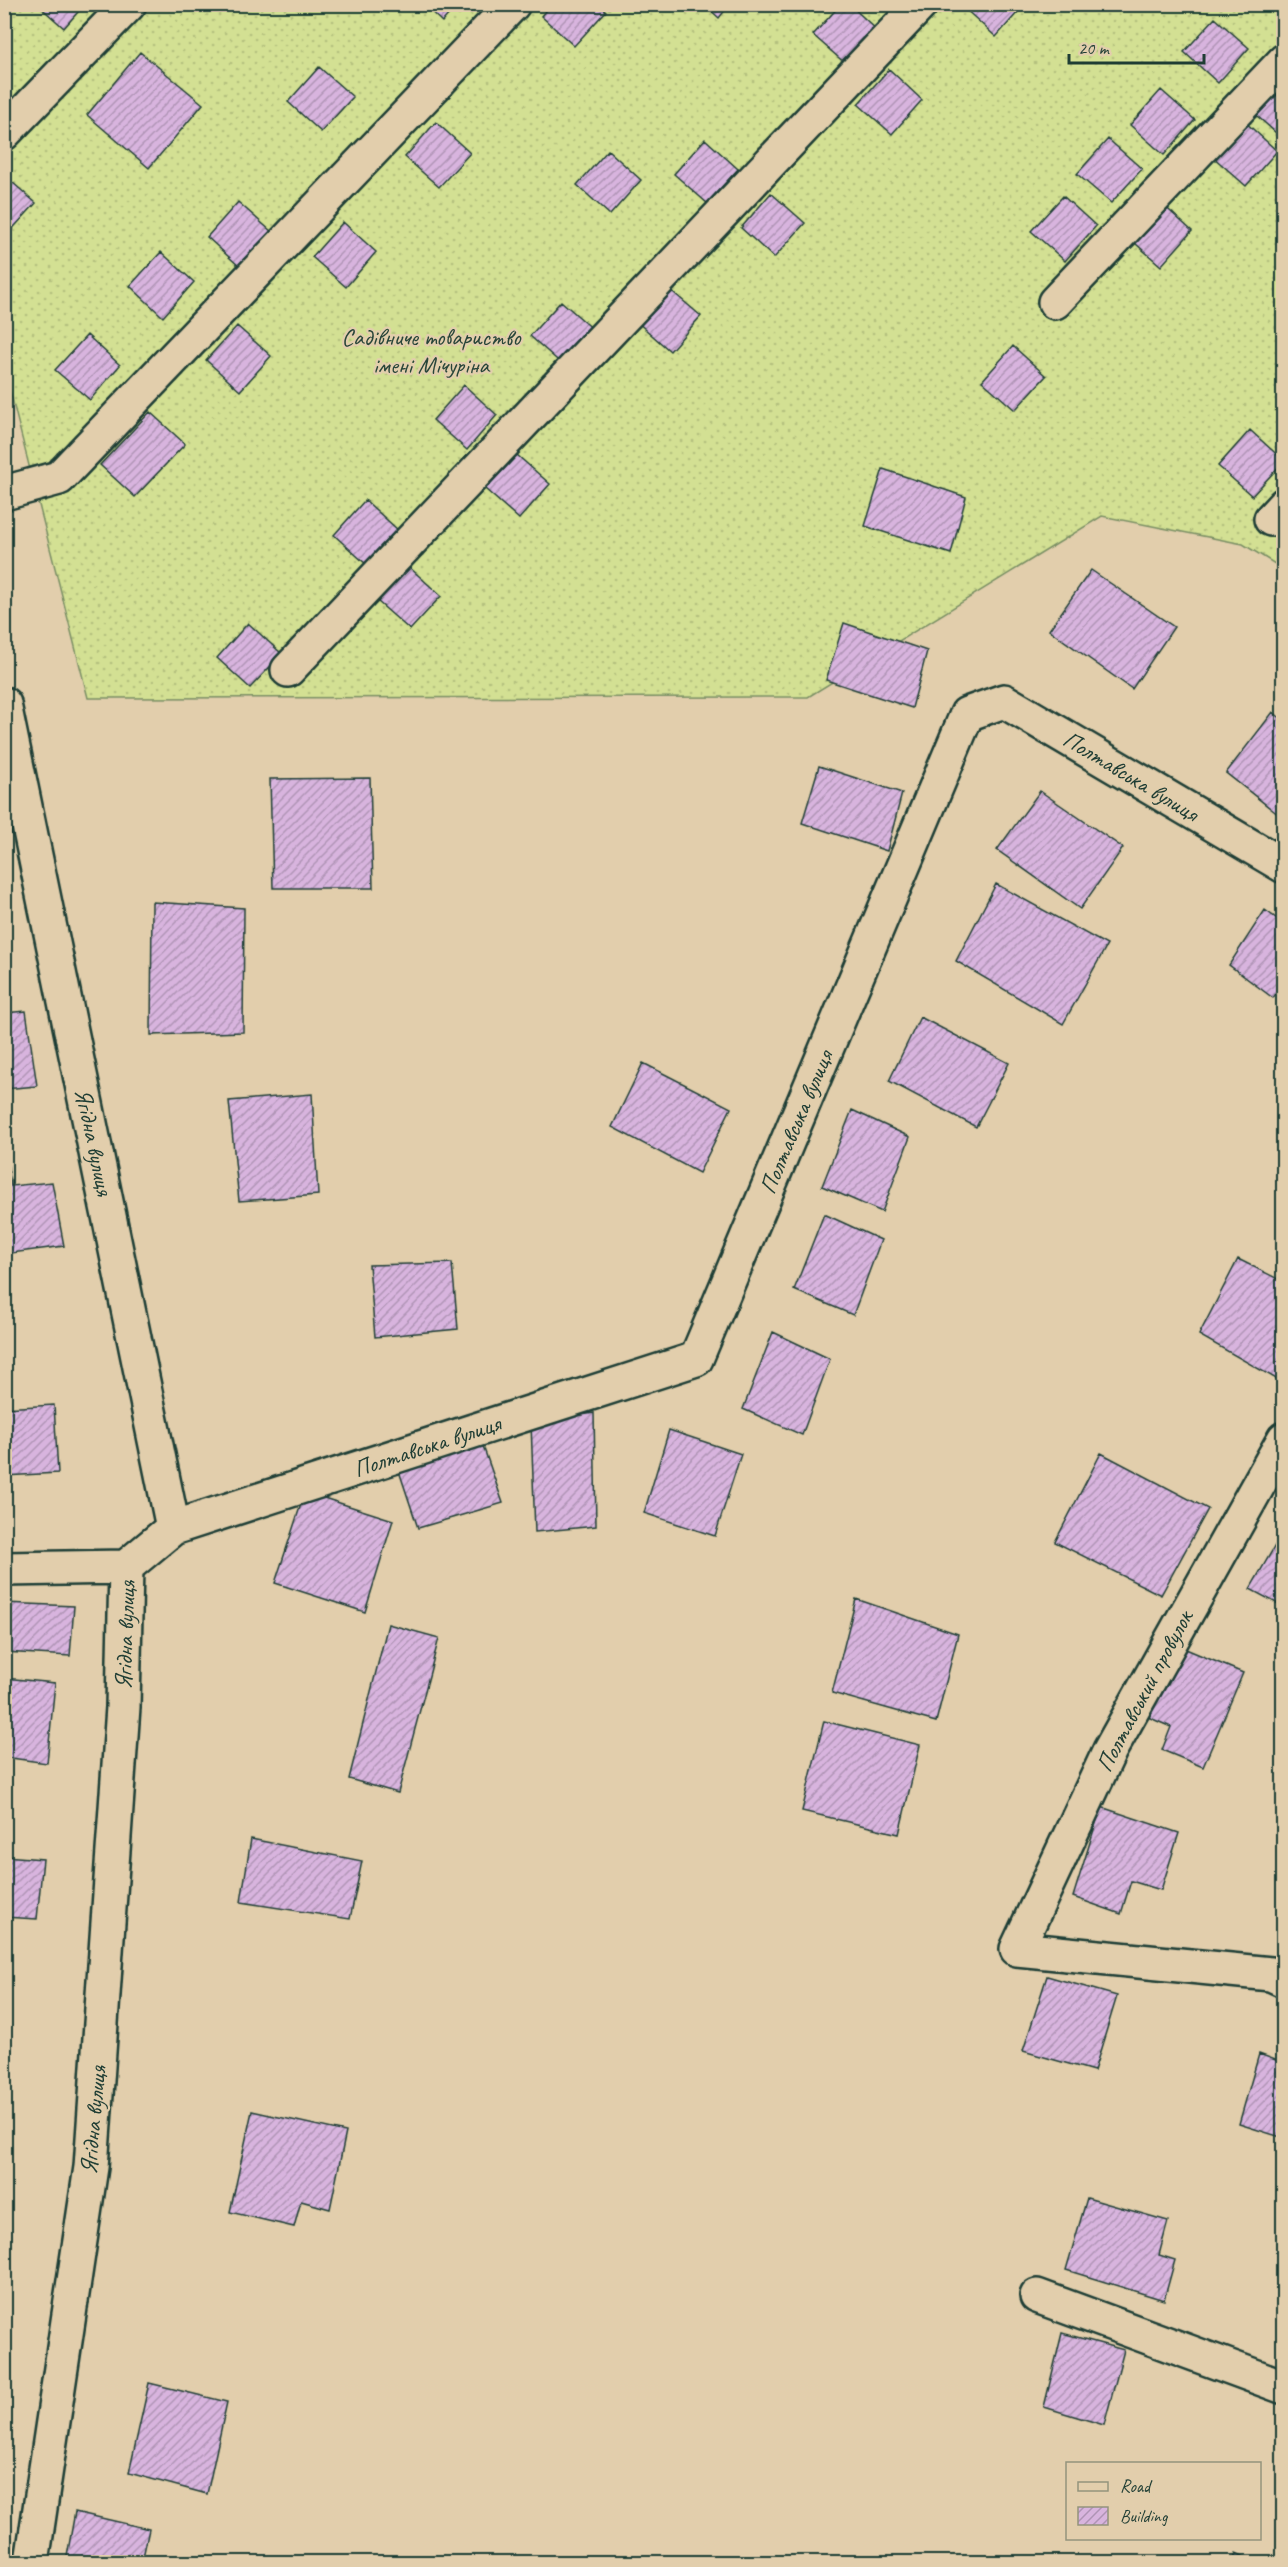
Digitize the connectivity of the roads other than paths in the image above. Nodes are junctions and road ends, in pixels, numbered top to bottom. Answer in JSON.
{"nodes":[{"id":1,"x":129,"y":4,"type":"edge"},
{"id":2,"x":513,"y":4,"type":"edge"},
{"id":3,"x":921,"y":4,"type":"edge"},
{"id":4,"x":1284,"y":61,"type":"edge"},
{"id":5,"x":4,"y":133,"type":"edge"},
{"id":6,"x":1055,"y":302,"type":"dead end"},
{"id":7,"x":4,"y":493,"type":"edge"},
{"id":8,"x":288,"y":670,"type":"dead end"},
{"id":9,"x":4,"y":704,"type":"edge"},
{"id":10,"x":1284,"y":866,"type":"edge"},
{"id":11,"x":1284,"y":1439,"type":"edge"},
{"id":12,"x":173,"y":1528,"type":"junction"},
{"id":13,"x":126,"y":1567,"type":"junction"},
{"id":14,"x":4,"y":1569,"type":"edge"},
{"id":15,"x":1284,"y":1980,"type":"edge"},
{"id":16,"x":1037,"y":2296,"type":"dead end"},
{"id":17,"x":1284,"y":2387,"type":"edge"},
{"id":18,"x":32,"y":2562,"type":"edge"}],
"edges":[{"from":1,"to":5,"type":"street"},
{"from":2,"to":7,"type":"street"},
{"from":3,"to":8,"type":"street"},
{"from":4,"to":6,"type":"street"},
{"from":9,"to":12,"type":"street","name":"Ягідна вулиця"},
{"from":10,"to":12,"type":"street","name":"Полтавська вулиця"},
{"from":11,"to":15,"type":"street","name":"Полтавський провулок"},
{"from":12,"to":13,"type":"street","name":"Ягідна вулиця"},
{"from":13,"to":14,"type":"street"},
{"from":13,"to":18,"type":"street","name":"Ягідна вулиця"},
{"from":16,"to":17,"type":"street"}]}
